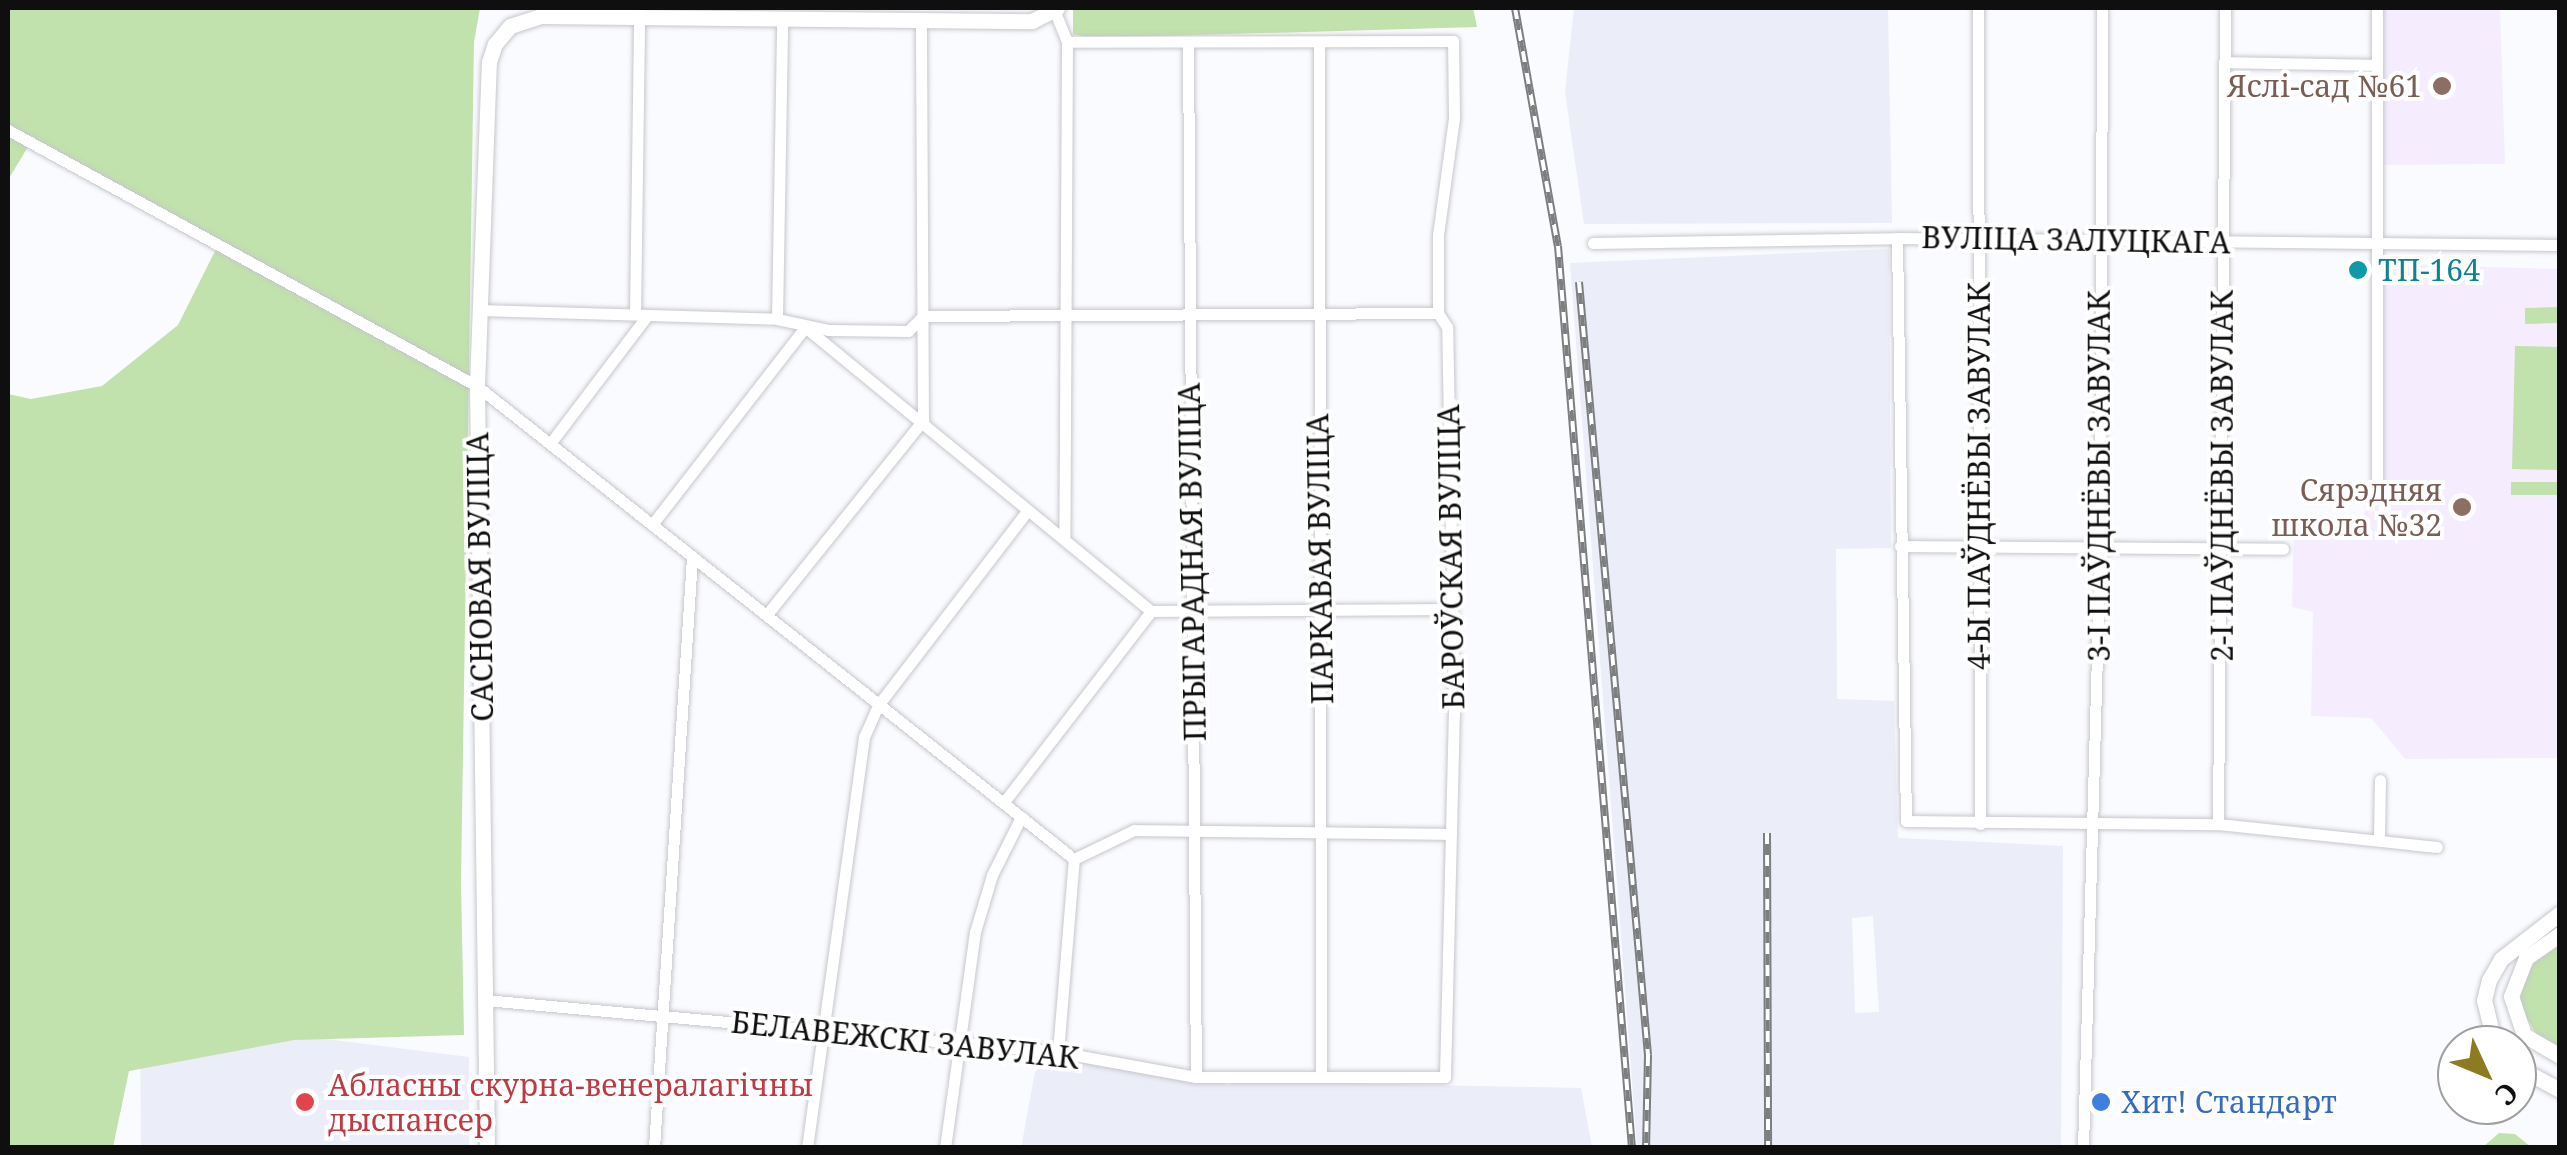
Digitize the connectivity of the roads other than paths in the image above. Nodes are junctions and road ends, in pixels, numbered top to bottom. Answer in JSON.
{"nodes":[{"id":1,"x":1978,"y":8,"type":"edge"},
{"id":2,"x":2102,"y":8,"type":"edge"},
{"id":3,"x":2225,"y":8,"type":"edge"},
{"id":4,"x":2377,"y":8,"type":"edge"},
{"id":5,"x":1056,"y":10,"type":"edge"},
{"id":6,"x":639,"y":16,"type":"junction"},
{"id":7,"x":782,"y":19,"type":"junction"},
{"id":8,"x":921,"y":20,"type":"junction"},
{"id":9,"x":1067,"y":42,"type":"junction"},
{"id":10,"x":1188,"y":46,"type":"junction"},
{"id":11,"x":1319,"y":46,"type":"junction"},
{"id":12,"x":2224,"y":62,"type":"junction"},
{"id":13,"x":2376,"y":65,"type":"junction"},
{"id":14,"x":8,"y":130,"type":"edge"},
{"id":15,"x":1897,"y":238,"type":"junction"},
{"id":16,"x":1979,"y":239,"type":"junction"},
{"id":17,"x":2100,"y":240,"type":"junction"},
{"id":18,"x":2223,"y":242,"type":"junction"},
{"id":19,"x":2376,"y":242,"type":"junction"},
{"id":20,"x":1593,"y":243,"type":"dead end"},
{"id":21,"x":2560,"y":245,"type":"edge"},
{"id":22,"x":479,"y":310,"type":"junction"},
{"id":23,"x":1438,"y":313,"type":"junction"},
{"id":24,"x":641,"y":315,"type":"junction"},
{"id":25,"x":922,"y":316,"type":"junction"},
{"id":26,"x":1188,"y":316,"type":"junction"},
{"id":27,"x":1316,"y":316,"type":"junction"},
{"id":28,"x":1067,"y":317,"type":"junction"},
{"id":29,"x":777,"y":319,"type":"junction"},
{"id":30,"x":804,"y":327,"type":"junction"},
{"id":31,"x":477,"y":386,"type":"junction"},
{"id":32,"x":923,"y":420,"type":"junction"},
{"id":33,"x":552,"y":441,"type":"junction"},
{"id":34,"x":2376,"y":492,"type":"dead end"},
{"id":35,"x":1027,"y":512,"type":"junction"},
{"id":36,"x":654,"y":522,"type":"junction"},
{"id":37,"x":1064,"y":536,"type":"junction"},
{"id":38,"x":1900,"y":546,"type":"junction"},
{"id":39,"x":2100,"y":546,"type":"junction"},
{"id":40,"x":2223,"y":546,"type":"junction"},
{"id":41,"x":1979,"y":547,"type":"junction"},
{"id":42,"x":2282,"y":548,"type":"dead end"},
{"id":43,"x":692,"y":557,"type":"junction"},
{"id":44,"x":1190,"y":606,"type":"junction"},
{"id":45,"x":1322,"y":606,"type":"junction"},
{"id":46,"x":1449,"y":608,"type":"junction"},
{"id":47,"x":1151,"y":611,"type":"junction"},
{"id":48,"x":768,"y":613,"type":"junction"},
{"id":49,"x":879,"y":704,"type":"junction"},
{"id":50,"x":2380,"y":780,"type":"dead end"},
{"id":51,"x":1004,"y":802,"type":"junction"},
{"id":52,"x":1022,"y":817,"type":"junction"},
{"id":53,"x":1980,"y":824,"type":"junction"},
{"id":54,"x":2218,"y":824,"type":"junction"},
{"id":55,"x":2094,"y":825,"type":"junction"},
{"id":56,"x":1323,"y":830,"type":"junction"},
{"id":57,"x":1197,"y":832,"type":"junction"},
{"id":58,"x":1451,"y":834,"type":"junction"},
{"id":59,"x":2379,"y":836,"type":"junction"},
{"id":60,"x":2437,"y":847,"type":"dead end"},
{"id":61,"x":1074,"y":859,"type":"junction"},
{"id":62,"x":2560,"y":913,"type":"edge"},
{"id":63,"x":2560,"y":934,"type":"edge"},
{"id":64,"x":485,"y":1000,"type":"junction"},
{"id":65,"x":660,"y":1014,"type":"junction"},
{"id":66,"x":2490,"y":1025,"type":"edge"},
{"id":67,"x":824,"y":1028,"type":"junction"},
{"id":68,"x":960,"y":1042,"type":"junction"},
{"id":69,"x":1058,"y":1052,"type":"junction"},
{"id":70,"x":2560,"y":1056,"type":"edge"},
{"id":71,"x":1321,"y":1073,"type":"junction"},
{"id":72,"x":1196,"y":1077,"type":"junction"},
{"id":73,"x":1444,"y":1077,"type":"joint"},
{"id":74,"x":2537,"y":1078,"type":"edge"},
{"id":75,"x":2560,"y":1090,"type":"edge"},
{"id":76,"x":487,"y":1148,"type":"edge"},
{"id":77,"x":654,"y":1148,"type":"edge"},
{"id":78,"x":807,"y":1148,"type":"edge"},
{"id":79,"x":945,"y":1148,"type":"edge"},
{"id":80,"x":2083,"y":1148,"type":"edge"}],
"edges":[{"from":1,"to":16,"type":"street","name":"4-Ы ПАЎДНЁВЫ ЗАВУЛАК"},
{"from":2,"to":17,"type":"street","name":"3-І ПАЎДНЁВЫ ЗАВУЛАК"},
{"from":3,"to":12,"type":"street","name":"2-І ПАЎДНЁВЫ ЗАВУЛАК"},
{"from":4,"to":13,"type":"street"},
{"from":5,"to":8,"type":"main road"},
{"from":5,"to":9,"type":"street"},
{"from":6,"to":7,"type":"main road"},
{"from":6,"to":22,"type":"main road","name":"САСНОВАЯ ВУЛІЦА"},
{"from":6,"to":24,"type":"street"},
{"from":7,"to":8,"type":"main road"},
{"from":7,"to":29,"type":"street"},
{"from":8,"to":25,"type":"street"},
{"from":9,"to":10,"type":"street"},
{"from":9,"to":28,"type":"street"},
{"from":10,"to":11,"type":"street"},
{"from":10,"to":26,"type":"street","name":"ПРЫГАРАДНАЯ ВУЛІЦА"},
{"from":11,"to":23,"type":"street","name":"БАРОЎСКАЯ ВУЛІЦА"},
{"from":11,"to":27,"type":"street","name":"ПАРКАВАЯ ВУЛІЦА"},
{"from":12,"to":13,"type":"street"},
{"from":12,"to":18,"type":"street","name":"2-І ПАЎДНЁВЫ ЗАВУЛАК"},
{"from":13,"to":19,"type":"street"},
{"from":14,"to":31,"type":"street"},
{"from":15,"to":16,"type":"street","name":"ВУЛІЦА ЗАЛУЦКАГА"},
{"from":15,"to":20,"type":"street","name":"ВУЛІЦА ЗАЛУЦКАГА"},
{"from":15,"to":38,"type":"street"},
{"from":16,"to":17,"type":"street","name":"ВУЛІЦА ЗАЛУЦКАГА"},
{"from":16,"to":41,"type":"street","name":"4-Ы ПАЎДНЁВЫ ЗАВУЛАК"},
{"from":17,"to":18,"type":"street","name":"ВУЛІЦА ЗАЛУЦКАГА"},
{"from":17,"to":39,"type":"street","name":"3-І ПАЎДНЁВЫ ЗАВУЛАК"},
{"from":18,"to":19,"type":"street","name":"ВУЛІЦА ЗАЛУЦКАГА"},
{"from":18,"to":40,"type":"street","name":"2-І ПАЎДНЁВЫ ЗАВУЛАК"},
{"from":19,"to":21,"type":"street","name":"ВУЛІЦА ЗАЛУЦКАГА"},
{"from":19,"to":34,"type":"street"},
{"from":22,"to":24,"type":"street"},
{"from":22,"to":31,"type":"main road","name":"САСНОВАЯ ВУЛІЦА"},
{"from":23,"to":27,"type":"street"},
{"from":23,"to":46,"type":"street","name":"БАРОЎСКАЯ ВУЛІЦА"},
{"from":24,"to":29,"type":"street"},
{"from":24,"to":33,"type":"street"},
{"from":25,"to":28,"type":"street"},
{"from":25,"to":30,"type":"street"},
{"from":25,"to":32,"type":"street"},
{"from":26,"to":27,"type":"street"},
{"from":26,"to":28,"type":"street"},
{"from":26,"to":44,"type":"street","name":"ПРЫГАРАДНАЯ ВУЛІЦА"},
{"from":27,"to":45,"type":"street","name":"ПАРКАВАЯ ВУЛІЦА"},
{"from":28,"to":37,"type":"street"},
{"from":29,"to":30,"type":"street"},
{"from":30,"to":32,"type":"street"},
{"from":30,"to":36,"type":"street"},
{"from":31,"to":33,"type":"street"},
{"from":31,"to":64,"type":"main road","name":"САСНОВАЯ ВУЛІЦА"},
{"from":32,"to":35,"type":"street"},
{"from":32,"to":48,"type":"street"},
{"from":33,"to":36,"type":"street"},
{"from":35,"to":37,"type":"street"},
{"from":35,"to":49,"type":"street"},
{"from":36,"to":43,"type":"street"},
{"from":37,"to":47,"type":"street"},
{"from":38,"to":41,"type":"street"},
{"from":38,"to":53,"type":"street"},
{"from":39,"to":40,"type":"street"},
{"from":39,"to":41,"type":"street"},
{"from":39,"to":55,"type":"street","name":"3-І ПАЎДНЁВЫ ЗАВУЛАК"},
{"from":40,"to":42,"type":"street"},
{"from":40,"to":54,"type":"street","name":"2-І ПАЎДНЁВЫ ЗАВУЛАК"},
{"from":41,"to":53,"type":"street","name":"4-Ы ПАЎДНЁВЫ ЗАВУЛАК"},
{"from":43,"to":48,"type":"street"},
{"from":43,"to":65,"type":"street"},
{"from":44,"to":45,"type":"street"},
{"from":44,"to":47,"type":"street"},
{"from":44,"to":57,"type":"street","name":"ПРЫГАРАДНАЯ ВУЛІЦА"},
{"from":45,"to":46,"type":"street"},
{"from":45,"to":56,"type":"street","name":"ПАРКАВАЯ ВУЛІЦА"},
{"from":46,"to":58,"type":"street","name":"БАРОЎСКАЯ ВУЛІЦА"},
{"from":47,"to":51,"type":"street"},
{"from":48,"to":49,"type":"street"},
{"from":49,"to":51,"type":"street"},
{"from":49,"to":67,"type":"street"},
{"from":50,"to":59,"type":"street"},
{"from":51,"to":52,"type":"street"},
{"from":52,"to":61,"type":"street"},
{"from":52,"to":68,"type":"street"},
{"from":53,"to":55,"type":"street"},
{"from":54,"to":55,"type":"street"},
{"from":54,"to":59,"type":"street"},
{"from":55,"to":80,"type":"street","name":"3-І ПАЎДНЁВЫ ЗАВУЛАК"},
{"from":56,"to":57,"type":"street"},
{"from":56,"to":58,"type":"street"},
{"from":56,"to":71,"type":"street","name":"ПАРКАВАЯ ВУЛІЦА"},
{"from":57,"to":61,"type":"street"},
{"from":57,"to":72,"type":"street","name":"ПРЫГАРАДНАЯ ВУЛІЦА"},
{"from":58,"to":73,"type":"street","name":"БАРОЎСКАЯ ВУЛІЦА"},
{"from":59,"to":60,"type":"street"},
{"from":61,"to":69,"type":"street"},
{"from":62,"to":66,"type":"main road"},
{"from":63,"to":70,"type":"main road"},
{"from":64,"to":65,"type":"street","name":"БЕЛАВЕЖСКІ ЗАВУЛАК"},
{"from":64,"to":76,"type":"main road","name":"САСНОВАЯ ВУЛІЦА"},
{"from":65,"to":67,"type":"street","name":"БЕЛАВЕЖСКІ ЗАВУЛАК"},
{"from":65,"to":77,"type":"street"},
{"from":67,"to":68,"type":"street","name":"БЕЛАВЕЖСКІ ЗАВУЛАК"},
{"from":67,"to":78,"type":"street"},
{"from":68,"to":69,"type":"street","name":"БЕЛАВЕЖСКІ ЗАВУЛАК"},
{"from":68,"to":79,"type":"street"},
{"from":69,"to":72,"type":"street","name":"БЕЛАВЕЖСКІ ЗАВУЛАК"},
{"from":71,"to":72,"type":"street","name":"БЕЛАВЕЖСКІ ЗАВУЛАК"},
{"from":71,"to":73,"type":"street","name":"БЕЛАВЕЖСКІ ЗАВУЛАК"},
{"from":74,"to":75,"type":"main road"}]}
